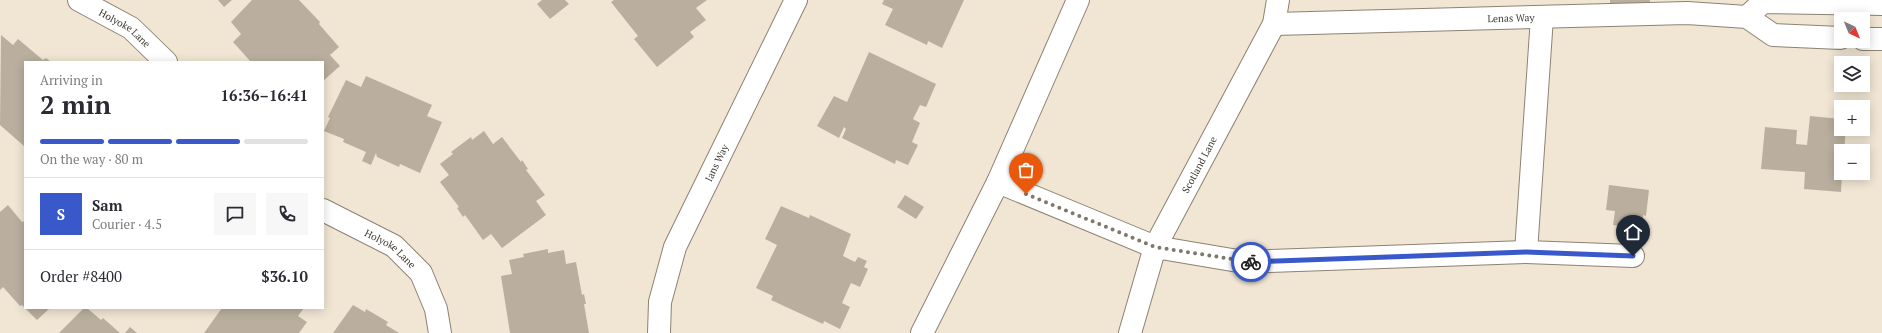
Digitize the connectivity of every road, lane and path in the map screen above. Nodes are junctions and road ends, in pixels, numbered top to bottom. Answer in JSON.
{"nodes":[{"id":1,"x":79,"y":0,"type":"edge"},
{"id":2,"x":796,"y":0,"type":"edge"},
{"id":3,"x":1078,"y":0,"type":"edge"},
{"id":4,"x":1278,"y":0,"type":"edge"},
{"id":5,"x":1882,"y":4,"type":"edge"},
{"id":6,"x":1688,"y":6,"type":"edge"},
{"id":7,"x":1542,"y":17,"type":"junction"},
{"id":8,"x":1747,"y":17,"type":"junction"},
{"id":9,"x":1274,"y":24,"type":"junction"},
{"id":10,"x":1834,"y":38,"type":"edge"},
{"id":11,"x":1870,"y":39,"type":"edge"},
{"id":12,"x":1882,"y":39,"type":"edge"},
{"id":13,"x":165,"y":61,"type":"edge"},
{"id":14,"x":998,"y":182,"type":"junction"},
{"id":15,"x":324,"y":211,"type":"edge"},
{"id":16,"x":1155,"y":247,"type":"junction"},
{"id":17,"x":1526,"y":252,"type":"junction"},
{"id":18,"x":1633,"y":256,"type":"dead end"},
{"id":19,"x":440,"y":333,"type":"edge"},
{"id":20,"x":659,"y":333,"type":"edge"},
{"id":21,"x":922,"y":333,"type":"edge"},
{"id":22,"x":1130,"y":333,"type":"edge"}],
"edges":[{"from":1,"to":13,"type":"street","name":"Holyoke Lane"},
{"from":2,"to":20,"type":"street","name":"Ians Way"},
{"from":3,"to":14,"type":"street"},
{"from":4,"to":9,"type":"street","name":"Scotland Lane"},
{"from":5,"to":8,"type":"street"},
{"from":6,"to":7,"type":"street","name":"Lenas Way"},
{"from":6,"to":8,"type":"street","name":"Lenas Way"},
{"from":7,"to":9,"type":"street","name":"Lenas Way"},
{"from":7,"to":17,"type":"street"},
{"from":8,"to":10,"type":"street"},
{"from":9,"to":16,"type":"street","name":"Scotland Lane"},
{"from":11,"to":12,"type":"street"},
{"from":14,"to":16,"type":"street"},
{"from":14,"to":21,"type":"street"},
{"from":15,"to":19,"type":"street","name":"Holyoke Lane"},
{"from":16,"to":17,"type":"street"},
{"from":16,"to":22,"type":"street","name":"Scotland Lane"},
{"from":17,"to":18,"type":"street"}]}
